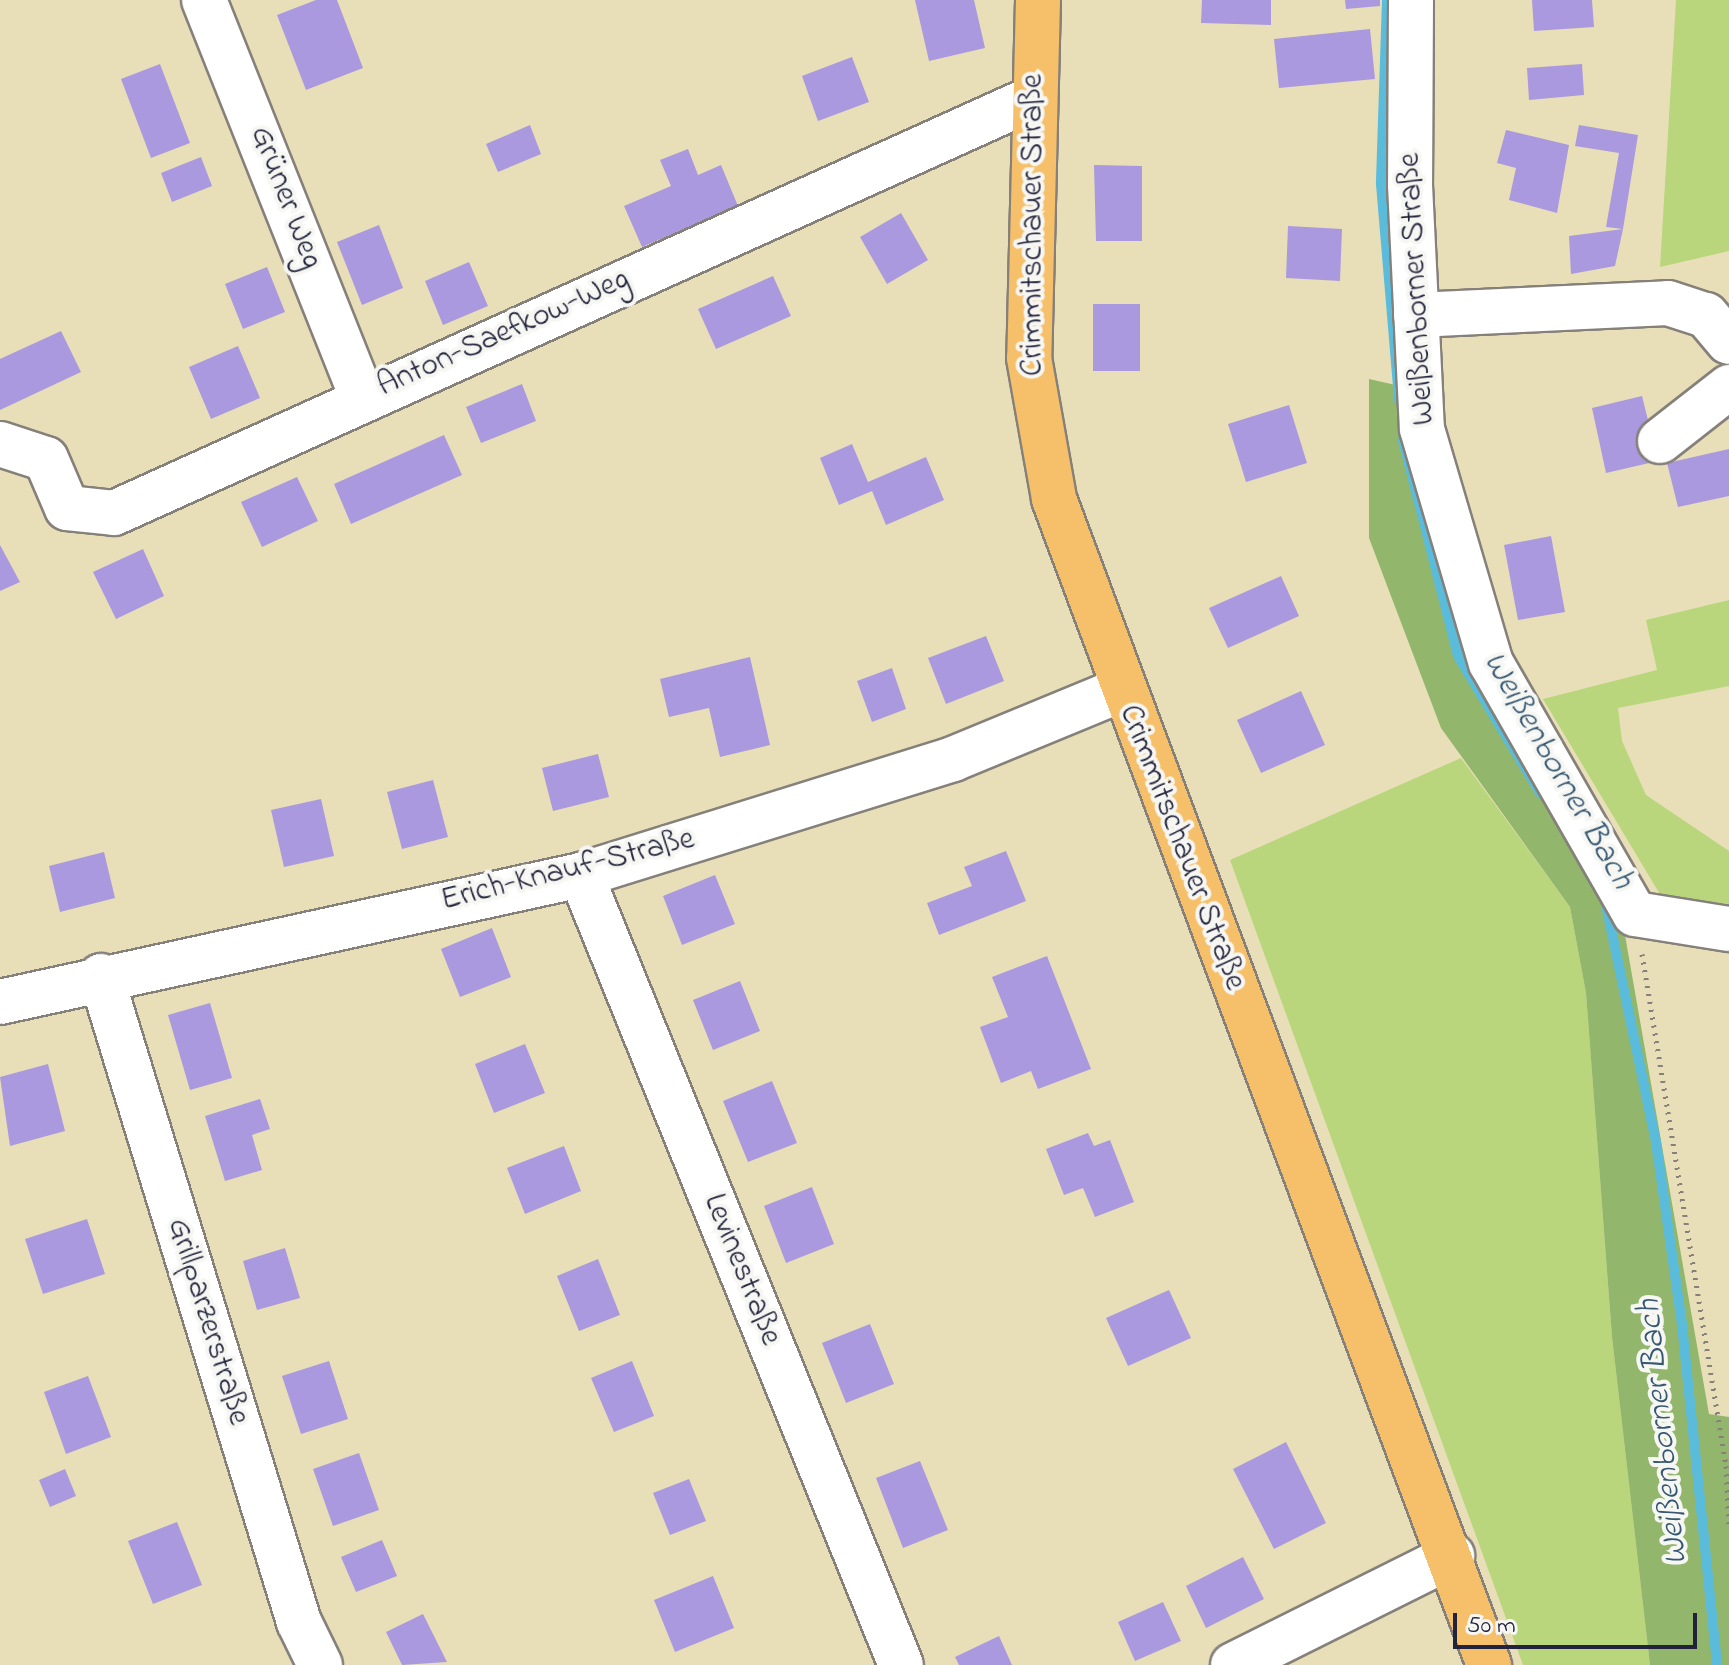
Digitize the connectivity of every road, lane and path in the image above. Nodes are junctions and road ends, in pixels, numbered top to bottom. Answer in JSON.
{"nodes":[{"id":1,"x":204,"y":0,"type":"edge"},
{"id":2,"x":1038,"y":0,"type":"edge"},
{"id":3,"x":1411,"y":0,"type":"edge"},
{"id":4,"x":1033,"y":98,"type":"junction"},
{"id":5,"x":1416,"y":315,"type":"junction"},
{"id":6,"x":1729,"y":342,"type":"edge"},
{"id":7,"x":1729,"y":387,"type":"edge"},
{"id":8,"x":362,"y":397,"type":"junction"},
{"id":9,"x":1660,"y":441,"type":"dead end"},
{"id":10,"x":0,"y":444,"type":"edge"},
{"id":11,"x":1120,"y":690,"type":"junction"},
{"id":12,"x":581,"y":875,"type":"junction"},
{"id":13,"x":1635,"y":914,"type":"junction"},
{"id":14,"x":1729,"y":929,"type":"edge"},
{"id":15,"x":101,"y":976,"type":"junction"},
{"id":16,"x":0,"y":1002,"type":"edge"},
{"id":17,"x":1729,"y":1526,"type":"edge"},
{"id":18,"x":1452,"y":1556,"type":"junction"},
{"id":19,"x":320,"y":1665,"type":"edge"},
{"id":20,"x":901,"y":1665,"type":"edge"},
{"id":21,"x":1233,"y":1665,"type":"edge"},
{"id":22,"x":1489,"y":1665,"type":"edge"}],
"edges":[{"from":1,"to":8,"type":"street","name":"Grüner Weg"},
{"from":2,"to":4,"type":"main road","name":"Crimmitschauer Straße"},
{"from":3,"to":5,"type":"street","name":"Weißenborner Straße"},
{"from":4,"to":8,"type":"street","name":"Anton-Saefkow-Weg"},
{"from":4,"to":11,"type":"main road","name":"Crimmitschauer Straße"},
{"from":5,"to":6,"type":"street"},
{"from":5,"to":13,"type":"street","name":"Weißenborner Straße"},
{"from":7,"to":9,"type":"street"},
{"from":8,"to":10,"type":"street","name":"Anton-Saefkow-Weg"},
{"from":11,"to":12,"type":"street","name":"Erich-Knauf-Straße"},
{"from":11,"to":18,"type":"main road","name":"Crimmitschauer Straße"},
{"from":12,"to":15,"type":"street","name":"Erich-Knauf-Straße"},
{"from":12,"to":20,"type":"street","name":"Levinestraße"},
{"from":13,"to":14,"type":"street"},
{"from":13,"to":17,"type":"path"},
{"from":15,"to":16,"type":"street","name":"Erich-Knauf-Straße"},
{"from":15,"to":19,"type":"street","name":"Grillparzerstraße"},
{"from":18,"to":21,"type":"street"},
{"from":18,"to":22,"type":"main road","name":"Crimmitschauer Straße"}]}
